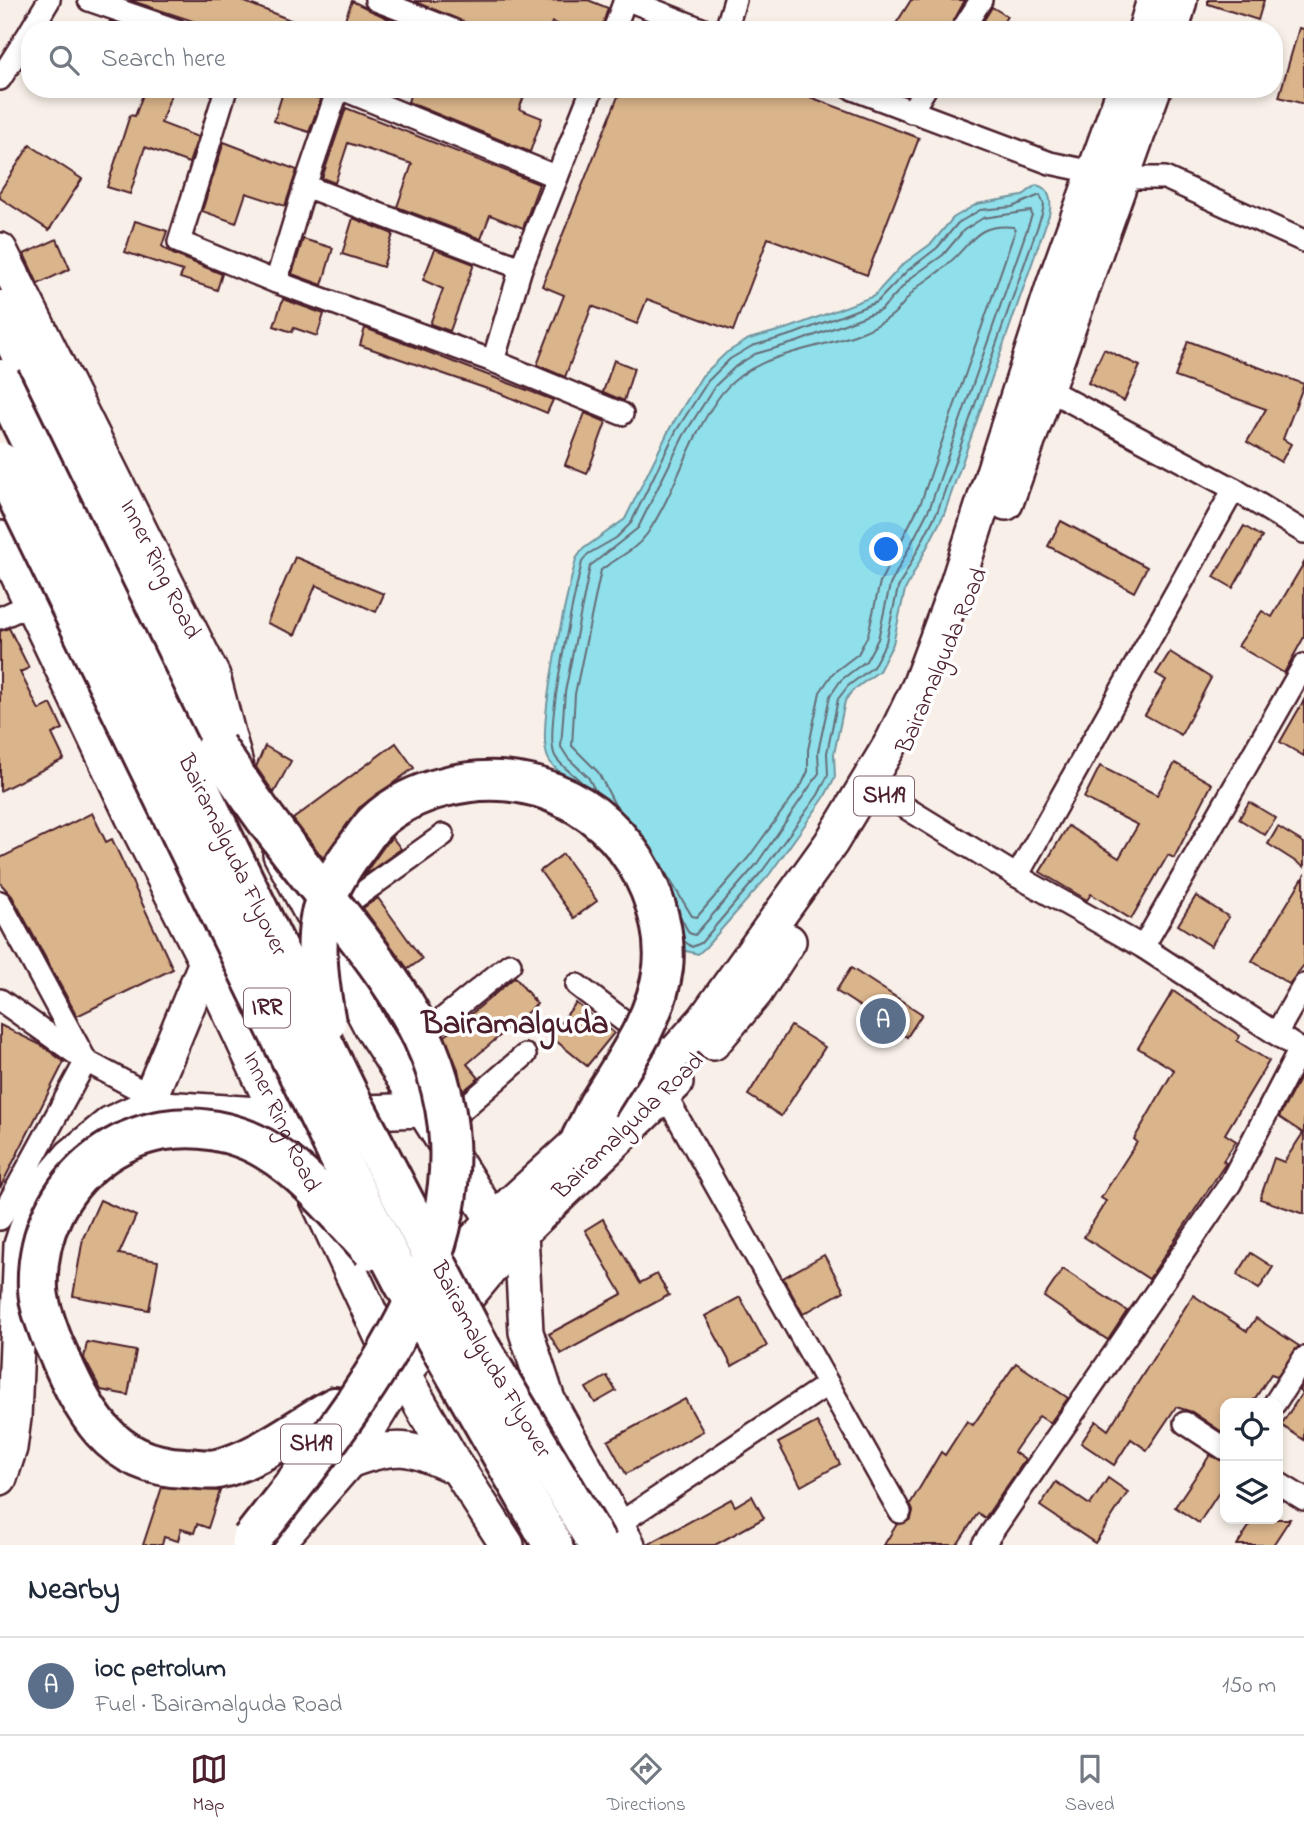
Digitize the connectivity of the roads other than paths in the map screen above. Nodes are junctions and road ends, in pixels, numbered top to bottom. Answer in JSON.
{"nodes":[{"id":1,"x":49,"y":0,"type":"edge"},
{"id":2,"x":89,"y":0,"type":"edge"},
{"id":3,"x":376,"y":0,"type":"edge"},
{"id":4,"x":626,"y":0,"type":"edge"},
{"id":5,"x":735,"y":0,"type":"edge"},
{"id":6,"x":981,"y":0,"type":"edge"},
{"id":7,"x":1154,"y":0,"type":"edge"},
{"id":8,"x":1180,"y":0,"type":"edge"},
{"id":9,"x":36,"y":21,"type":"edge"},
{"id":10,"x":150,"y":21,"type":"edge"},
{"id":11,"x":430,"y":21,"type":"edge"},
{"id":12,"x":618,"y":21,"type":"edge"},
{"id":13,"x":681,"y":21,"type":"edge"},
{"id":14,"x":729,"y":21,"type":"edge"},
{"id":15,"x":968,"y":21,"type":"edge"},
{"id":16,"x":1147,"y":21,"type":"edge"},
{"id":17,"x":1174,"y":21,"type":"edge"},
{"id":18,"x":21,"y":45,"type":"edge"},
{"id":19,"x":0,"y":79,"type":"edge"},
{"id":20,"x":223,"y":98,"type":"edge"},
{"id":21,"x":337,"y":98,"type":"edge"},
{"id":22,"x":362,"y":98,"type":"edge"},
{"id":23,"x":588,"y":98,"type":"edge"},
{"id":24,"x":876,"y":98,"type":"edge"},
{"id":25,"x":920,"y":98,"type":"edge"},
{"id":26,"x":1122,"y":98,"type":"edge"},
{"id":27,"x":1149,"y":98,"type":"edge"},
{"id":28,"x":911,"y":112,"type":"junction"},
{"id":29,"x":1107,"y":176,"type":"junction"},
{"id":30,"x":557,"y":177,"type":"junction"},
{"id":31,"x":304,"y":186,"type":"junction"},
{"id":32,"x":1304,"y":241,"type":"edge"},
{"id":33,"x":0,"y":250,"type":"edge"},
{"id":34,"x":521,"y":268,"type":"junction"},
{"id":35,"x":276,"y":282,"type":"junction"},
{"id":36,"x":1066,"y":290,"type":"junction"},
{"id":37,"x":0,"y":310,"type":"edge"},
{"id":38,"x":493,"y":361,"type":"junction"},
{"id":39,"x":0,"y":379,"type":"edge"},
{"id":40,"x":1047,"y":390,"type":"junction"},
{"id":41,"x":622,"y":414,"type":"dead end"},
{"id":42,"x":0,"y":462,"type":"edge"},
{"id":43,"x":1234,"y":489,"type":"junction"},
{"id":44,"x":1304,"y":532,"type":"edge"},
{"id":45,"x":0,"y":538,"type":"edge"},
{"id":46,"x":31,"y":604,"type":"junction"},
{"id":47,"x":0,"y":618,"type":"edge"},
{"id":48,"x":1304,"y":665,"type":"edge"},
{"id":49,"x":238,"y":769,"type":"junction"},
{"id":50,"x":885,"y":795,"type":"junction"},
{"id":51,"x":132,"y":816,"type":"junction"},
{"id":52,"x":443,"y":835,"type":"dead end"},
{"id":53,"x":1017,"y":876,"type":"junction"},
{"id":54,"x":0,"y":902,"type":"edge"},
{"id":55,"x":797,"y":911,"type":"junction"},
{"id":56,"x":315,"y":926,"type":"junction"},
{"id":57,"x":1143,"y":947,"type":"junction"},
{"id":58,"x":206,"y":962,"type":"junction"},
{"id":59,"x":510,"y":964,"type":"dead end"},
{"id":60,"x":577,"y":985,"type":"dead end"},
{"id":61,"x":1304,"y":985,"type":"edge"},
{"id":62,"x":0,"y":1000,"type":"edge"},
{"id":63,"x":1276,"y":1034,"type":"junction"},
{"id":64,"x":1302,"y":1050,"type":"edge"},
{"id":65,"x":525,"y":1055,"type":"dead end"},
{"id":66,"x":671,"y":1057,"type":"junction"},
{"id":67,"x":393,"y":1060,"type":"junction"},
{"id":68,"x":86,"y":1061,"type":"junction"},
{"id":69,"x":333,"y":1063,"type":"junction"},
{"id":70,"x":664,"y":1093,"type":"junction"},
{"id":71,"x":148,"y":1101,"type":"junction"},
{"id":72,"x":276,"y":1115,"type":"junction"},
{"id":73,"x":431,"y":1120,"type":"junction"},
{"id":74,"x":580,"y":1139,"type":"junction"},
{"id":75,"x":0,"y":1219,"type":"edge"},
{"id":76,"x":507,"y":1227,"type":"junction"},
{"id":77,"x":402,"y":1282,"type":"junction"},
{"id":78,"x":381,"y":1336,"type":"junction"},
{"id":79,"x":1304,"y":1358,"type":"edge"},
{"id":80,"x":402,"y":1375,"type":"junction"},
{"id":81,"x":828,"y":1384,"type":"junction"},
{"id":82,"x":1278,"y":1398,"type":"edge"},
{"id":83,"x":335,"y":1407,"type":"junction"},
{"id":84,"x":553,"y":1408,"type":"junction"},
{"id":85,"x":1185,"y":1423,"type":"dead end"},
{"id":86,"x":1220,"y":1446,"type":"edge"},
{"id":87,"x":349,"y":1461,"type":"junction"},
{"id":88,"x":455,"y":1464,"type":"junction"},
{"id":89,"x":0,"y":1478,"type":"edge"},
{"id":90,"x":1283,"y":1486,"type":"edge"},
{"id":91,"x":1304,"y":1499,"type":"edge"},
{"id":92,"x":900,"y":1512,"type":"dead end"},
{"id":93,"x":614,"y":1538,"type":"edge"},
{"id":94,"x":988,"y":1543,"type":"edge"},
{"id":95,"x":251,"y":1544,"type":"edge"},
{"id":96,"x":507,"y":1545,"type":"edge"},
{"id":97,"x":553,"y":1545,"type":"edge"}],
"edges":[{"from":1,"to":9,"type":"street"},
{"from":2,"to":10,"type":"street"},
{"from":3,"to":11,"type":"street"},
{"from":4,"to":12,"type":"street"},
{"from":4,"to":13,"type":"street"},
{"from":5,"to":14,"type":"street"},
{"from":6,"to":15,"type":"street"},
{"from":7,"to":16,"type":"main road"},
{"from":8,"to":17,"type":"main road"},
{"from":18,"to":19,"type":"street"},
{"from":20,"to":35,"type":"street"},
{"from":21,"to":31,"type":"street"},
{"from":22,"to":30,"type":"street"},
{"from":23,"to":30,"type":"street"},
{"from":24,"to":28,"type":"street"},
{"from":25,"to":28,"type":"street"},
{"from":26,"to":29,"type":"main road","name":"Bairamalguda Road","number":"SH19"},
{"from":27,"to":29,"type":"main road","name":"Bairamalguda Road","number":"SH19"},
{"from":28,"to":29,"type":"street"},
{"from":29,"to":32,"type":"street"},
{"from":29,"to":36,"type":"main road","name":"Bairamalguda Road","number":"SH19"},
{"from":30,"to":34,"type":"street"},
{"from":31,"to":34,"type":"street"},
{"from":31,"to":35,"type":"street"},
{"from":33,"to":49,"type":"main road","name":"Inner Ring Road"},
{"from":34,"to":38,"type":"street"},
{"from":35,"to":38,"type":"street"},
{"from":36,"to":40,"type":"main road","name":"Bairamalguda Road","number":"SH19"},
{"from":36,"to":55,"type":"main road","name":"Bairamalguda Road","number":"SH19"},
{"from":37,"to":95,"type":"highway","bridge":true},
{"from":38,"to":41,"type":"street"},
{"from":39,"to":69,"type":"highway","name":"Bairamalguda Flyover","number":"IRR","bridge":true},
{"from":40,"to":43,"type":"street"},
{"from":40,"to":50,"type":"main road","name":"Bairamalguda Road","number":"SH19"},
{"from":42,"to":77,"type":"highway","name":"Bairamalguda Flyover","number":"IRR","bridge":true},
{"from":43,"to":44,"type":"street"},
{"from":43,"to":53,"type":"street"},
{"from":45,"to":46,"type":"main road","name":"Inner Ring Road"},
{"from":46,"to":47,"type":"street"},
{"from":46,"to":51,"type":"main road","name":"Inner Ring Road"},
{"from":48,"to":57,"type":"street"},
{"from":49,"to":51,"type":"main road"},
{"from":49,"to":56,"type":"main road","name":"Inner Ring Road"},
{"from":50,"to":53,"type":"street"},
{"from":50,"to":55,"type":"main road","name":"Bairamalguda Road","number":"SH19"},
{"from":51,"to":58,"type":"main road","name":"Inner Ring Road"},
{"from":52,"to":56,"type":"street"},
{"from":53,"to":57,"type":"street"},
{"from":54,"to":68,"type":"street"},
{"from":55,"to":66,"type":"main road","name":"Bairamalguda Road","number":"SH19"},
{"from":55,"to":70,"type":"main road","name":"Bairamalguda Road","number":"SH19"},
{"from":56,"to":67,"type":"main road","name":"Inner Ring Road"},
{"from":57,"to":63,"type":"street"},
{"from":58,"to":71,"type":"main road"},
{"from":58,"to":72,"type":"main road","name":"Inner Ring Road"},
{"from":59,"to":67,"type":"street"},
{"from":60,"to":66,"type":"street"},
{"from":61,"to":63,"type":"street"},
{"from":62,"to":68,"type":"street"},
{"from":63,"to":64,"type":"street"},
{"from":64,"to":94,"type":"street"},
{"from":65,"to":73,"type":"street"},
{"from":66,"to":74,"type":"main road","name":"Bairamalguda Road","number":"SH19"},
{"from":67,"to":73,"type":"main road","name":"Inner Ring Road"},
{"from":68,"to":71,"type":"street"},
{"from":68,"to":75,"type":"street"},
{"from":69,"to":74,"type":"highway","bridge":true},
{"from":69,"to":93,"type":"highway","name":"Bairamalguda Flyover","number":"IRR","bridge":true},
{"from":70,"to":76,"type":"main road","name":"Bairamalguda Road","number":"SH19"},
{"from":70,"to":81,"type":"street"},
{"from":71,"to":72,"type":"main road"},
{"from":71,"to":89,"type":"main road"},
{"from":72,"to":73,"type":"main road"},
{"from":72,"to":78,"type":"main road","name":"Inner Ring Road"},
{"from":73,"to":76,"type":"main road","name":"Inner Ring Road"},
{"from":74,"to":76,"type":"main road","name":"Bairamalguda Road","number":"SH19"},
{"from":76,"to":78,"type":"main road","name":"Bairamalguda Road","number":"SH19"},
{"from":76,"to":80,"type":"main road","name":"Bairamalguda Road","number":"SH19"},
{"from":76,"to":84,"type":"main road"},
{"from":77,"to":83,"type":"highway","bridge":true},
{"from":77,"to":97,"type":"highway","name":"Bairamalguda Flyover","number":"IRR","bridge":true},
{"from":78,"to":80,"type":"main road","name":"Inner Ring Road"},
{"from":78,"to":83,"type":"main road","number":"SH19"},
{"from":79,"to":82,"type":"street"},
{"from":80,"to":87,"type":"main road","number":"SH19"},
{"from":80,"to":88,"type":"main road","name":"Inner Ring Road"},
{"from":81,"to":92,"type":"street"},
{"from":81,"to":93,"type":"street"},
{"from":83,"to":95,"type":"main road","number":"SH19"},
{"from":84,"to":88,"type":"main road"},
{"from":84,"to":93,"type":"main road"},
{"from":85,"to":86,"type":"street"},
{"from":87,"to":88,"type":"main road"},
{"from":87,"to":95,"type":"main road","number":"SH19"},
{"from":88,"to":96,"type":"main road","name":"Inner Ring Road"},
{"from":90,"to":91,"type":"street"}]}
